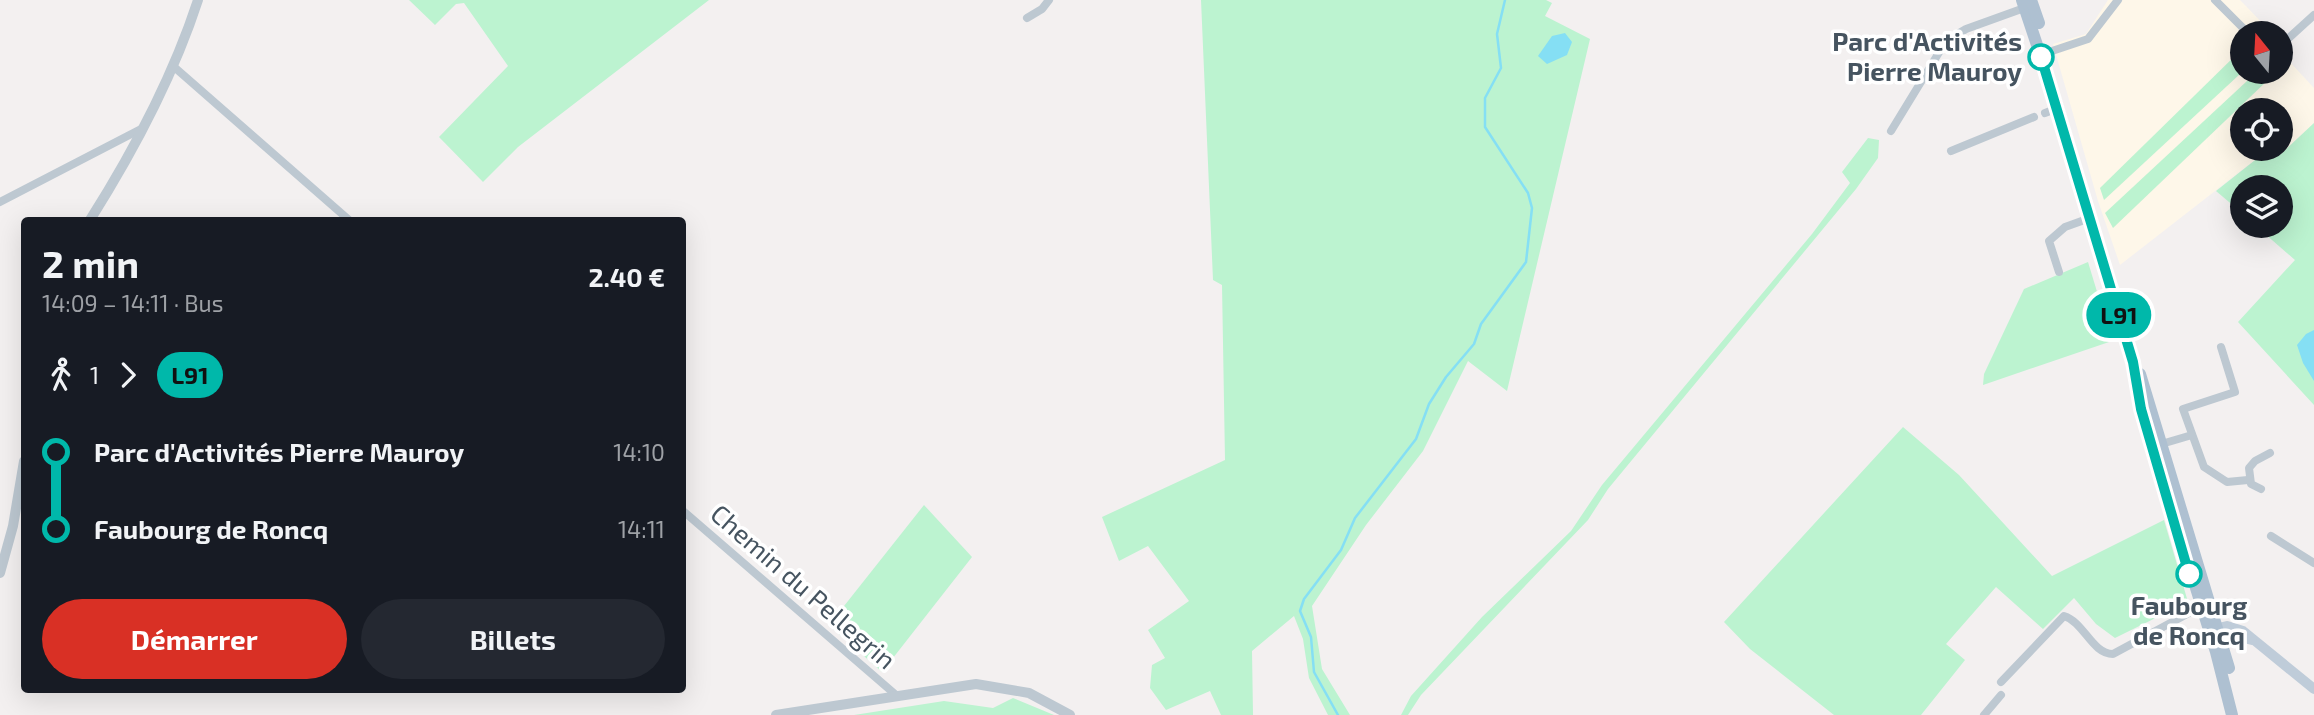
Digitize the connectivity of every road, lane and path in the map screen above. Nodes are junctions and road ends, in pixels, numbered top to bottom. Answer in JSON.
{"nodes":[{"id":1,"x":198,"y":0,"type":"edge"},
{"id":2,"x":1049,"y":0,"type":"edge"},
{"id":3,"x":2118,"y":0,"type":"edge"},
{"id":4,"x":2215,"y":0,"type":"edge"},
{"id":5,"x":2028,"y":3,"type":"edge"},
{"id":6,"x":2314,"y":15,"type":"edge"},
{"id":7,"x":1027,"y":18,"type":"dead end"},
{"id":8,"x":2236,"y":21,"type":"edge"},
{"id":9,"x":2293,"y":34,"type":"edge"},
{"id":10,"x":2044,"y":54,"type":"junction"},
{"id":11,"x":173,"y":65,"type":"junction"},
{"id":12,"x":2058,"y":108,"type":"junction"},
{"id":13,"x":2045,"y":113,"type":"dead end"},
{"id":14,"x":2034,"y":117,"type":"dead end"},
{"id":15,"x":141,"y":130,"type":"junction"},
{"id":16,"x":1892,"y":131,"type":"dead end"},
{"id":17,"x":1951,"y":151,"type":"dead end"},
{"id":18,"x":0,"y":202,"type":"edge"},
{"id":19,"x":92,"y":217,"type":"edge"},
{"id":20,"x":345,"y":217,"type":"edge"},
{"id":21,"x":2091,"y":218,"type":"junction"},
{"id":22,"x":2059,"y":272,"type":"dead end"},
{"id":23,"x":2221,"y":347,"type":"dead end"},
{"id":24,"x":2192,"y":435,"type":"junction"},
{"id":25,"x":2157,"y":445,"type":"junction"},
{"id":26,"x":2270,"y":453,"type":"dead end"},
{"id":27,"x":2249,"y":480,"type":"junction"},
{"id":28,"x":21,"y":482,"type":"edge"},
{"id":29,"x":2261,"y":489,"type":"dead end"},
{"id":30,"x":686,"y":513,"type":"edge"},
{"id":31,"x":2271,"y":536,"type":"dead end"},
{"id":32,"x":2314,"y":564,"type":"edge"},
{"id":33,"x":0,"y":573,"type":"edge"},
{"id":34,"x":2200,"y":607,"type":"junction"},
{"id":35,"x":2213,"y":629,"type":"junction"},
{"id":36,"x":2255,"y":641,"type":"junction"},
{"id":37,"x":2218,"y":643,"type":"junction"},
{"id":38,"x":2001,"y":682,"type":"dead end"},
{"id":39,"x":2314,"y":689,"type":"edge"},
{"id":40,"x":895,"y":695,"type":"junction"},
{"id":41,"x":2001,"y":695,"type":"dead end"},
{"id":42,"x":776,"y":715,"type":"edge"},
{"id":43,"x":1070,"y":715,"type":"edge"},
{"id":44,"x":1984,"y":715,"type":"edge"},
{"id":45,"x":2232,"y":715,"type":"edge"},
{"id":46,"x":2239,"y":715,"type":"edge"}],
"edges":[{"from":1,"to":11,"type":"street"},
{"from":2,"to":7,"type":"street"},
{"from":3,"to":10,"type":"street"},
{"from":4,"to":8,"type":"street"},
{"from":5,"to":10,"type":"main road"},
{"from":5,"to":16,"type":"street"},
{"from":6,"to":9,"type":"street"},
{"from":10,"to":12,"type":"main road"},
{"from":11,"to":15,"type":"street"},
{"from":11,"to":20,"type":"street"},
{"from":12,"to":13,"type":"street"},
{"from":12,"to":21,"type":"main road"},
{"from":14,"to":17,"type":"street"},
{"from":15,"to":18,"type":"street"},
{"from":15,"to":19,"type":"street"},
{"from":21,"to":22,"type":"street"},
{"from":21,"to":25,"type":"main road"},
{"from":23,"to":24,"type":"street"},
{"from":24,"to":25,"type":"street"},
{"from":24,"to":27,"type":"street"},
{"from":25,"to":34,"type":"main road"},
{"from":25,"to":35,"type":"main road"},
{"from":26,"to":27,"type":"street"},
{"from":27,"to":29,"type":"street"},
{"from":28,"to":33,"type":"street"},
{"from":30,"to":40,"type":"street","name":"Chemin du Pellegrin"},
{"from":31,"to":32,"type":"street"},
{"from":34,"to":35,"type":"main road"},
{"from":34,"to":38,"type":"street"},
{"from":35,"to":36,"type":"main road"},
{"from":35,"to":37,"type":"main road"},
{"from":36,"to":37,"type":"main road"},
{"from":36,"to":39,"type":"main road"},
{"from":37,"to":45,"type":"main road"},
{"from":37,"to":46,"type":"main road"},
{"from":40,"to":42,"type":"street"},
{"from":40,"to":43,"type":"street"},
{"from":41,"to":44,"type":"street"}]}
